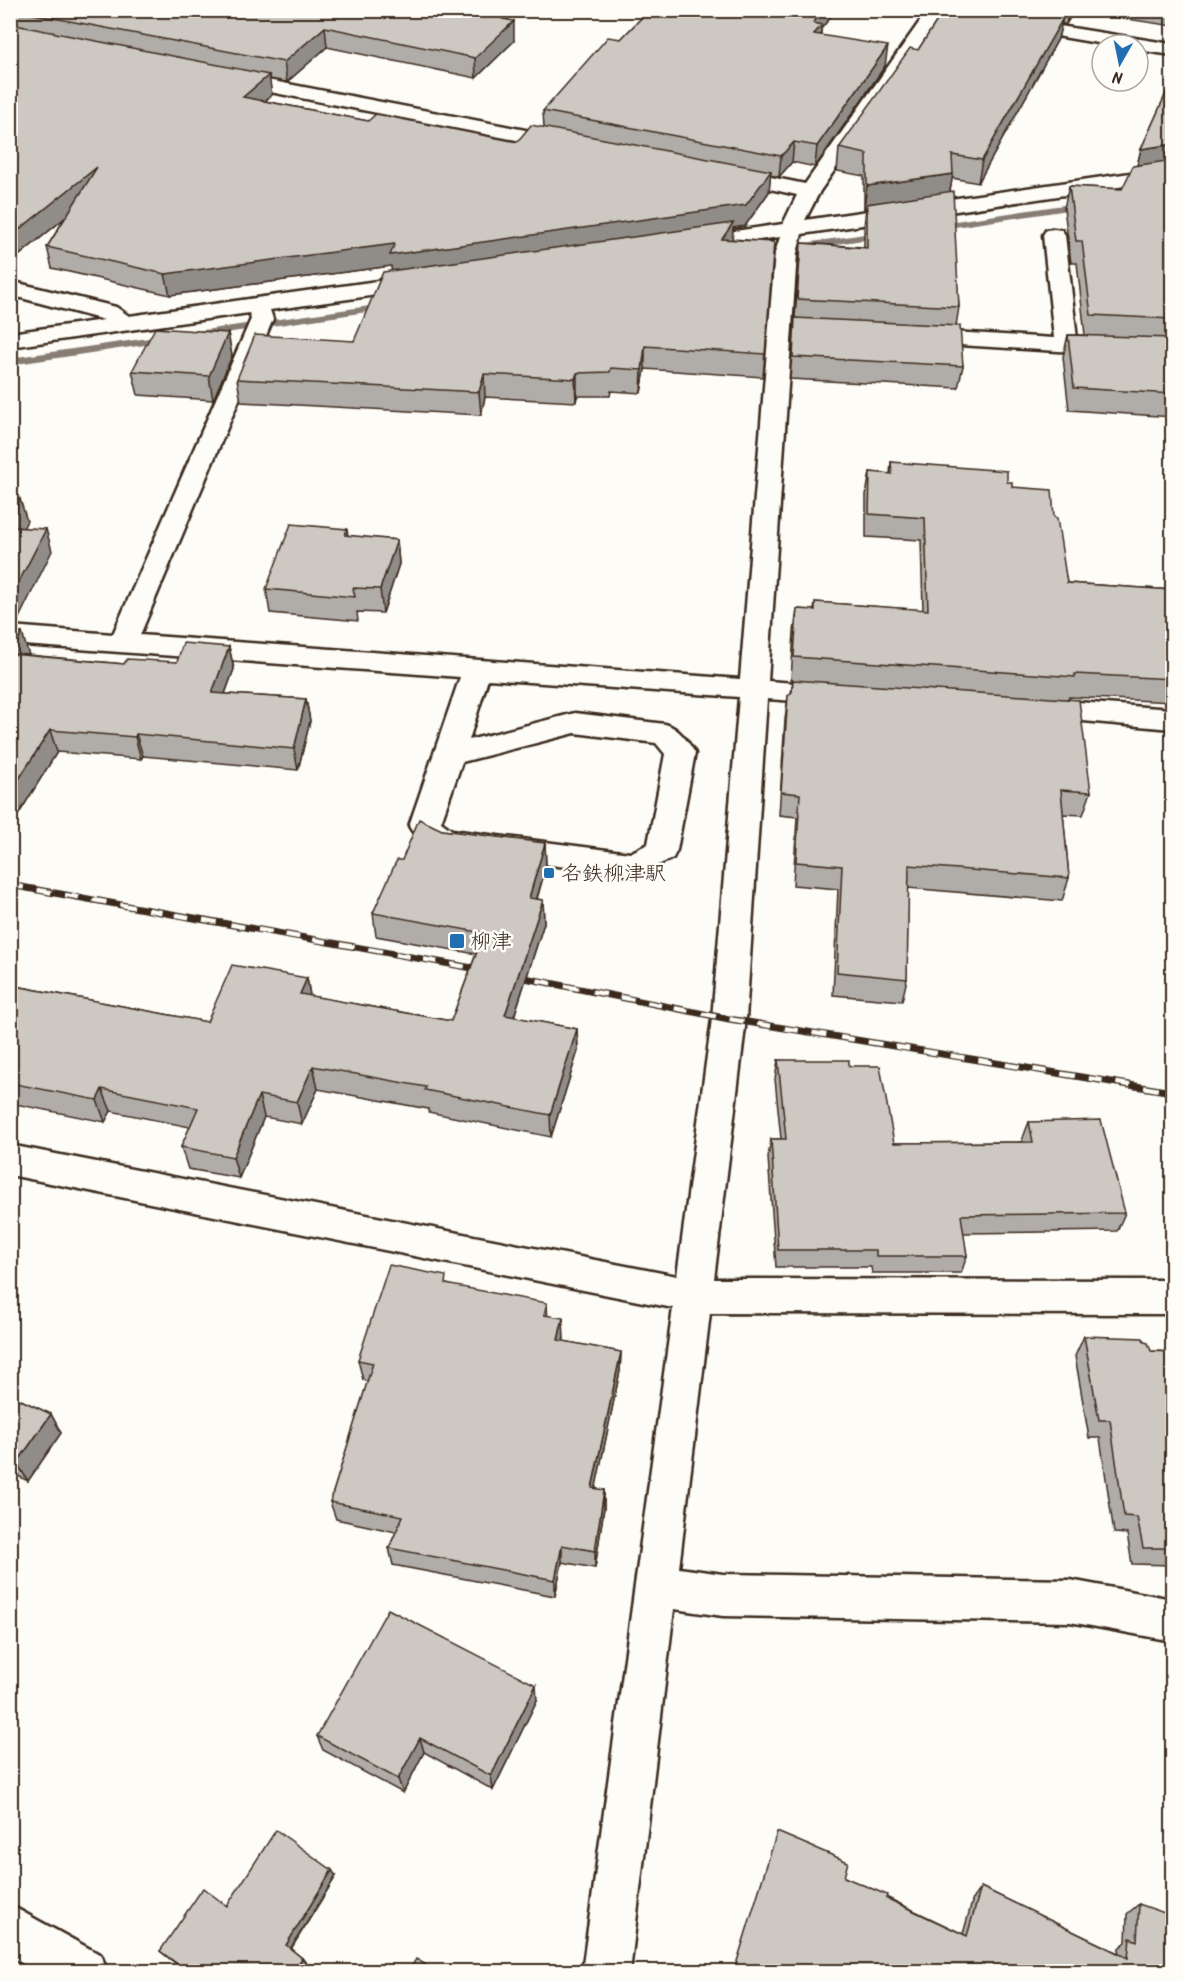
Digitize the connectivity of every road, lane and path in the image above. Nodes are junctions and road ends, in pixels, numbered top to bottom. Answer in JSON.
{"nodes":[{"id":1,"x":935,"y":11,"type":"edge"},
{"id":2,"x":960,"y":15,"type":"edge"},
{"id":3,"x":995,"y":21,"type":"edge"},
{"id":4,"x":1173,"y":50,"type":"edge"},
{"id":5,"x":210,"y":75,"type":"edge"},
{"id":6,"x":587,"y":147,"type":"edge"},
{"id":7,"x":705,"y":170,"type":"edge"},
{"id":8,"x":1173,"y":173,"type":"edge"},
{"id":9,"x":810,"y":191,"type":"junction"},
{"id":10,"x":791,"y":229,"type":"junction"},
{"id":11,"x":1054,"y":235,"type":"dead end"},
{"id":12,"x":661,"y":248,"type":"edge"},
{"id":13,"x":435,"y":280,"type":"edge"},
{"id":14,"x":10,"y":288,"type":"edge"},
{"id":15,"x":257,"y":305,"type":"junction"},
{"id":16,"x":125,"y":324,"type":"junction"},
{"id":17,"x":899,"y":336,"type":"edge"},
{"id":18,"x":10,"y":340,"type":"edge"},
{"id":19,"x":1065,"y":345,"type":"junction"},
{"id":20,"x":1173,"y":351,"type":"edge"},
{"id":21,"x":10,"y":635,"type":"edge"},
{"id":22,"x":123,"y":643,"type":"junction"},
{"id":23,"x":477,"y":669,"type":"junction"},
{"id":24,"x":755,"y":690,"type":"junction"},
{"id":25,"x":862,"y":697,"type":"edge"},
{"id":26,"x":1005,"y":707,"type":"edge"},
{"id":27,"x":1173,"y":719,"type":"edge"},
{"id":28,"x":450,"y":755,"type":"junction"},
{"id":29,"x":10,"y":1160,"type":"edge"},
{"id":30,"x":694,"y":1296,"type":"junction"},
{"id":31,"x":1173,"y":1298,"type":"edge"},
{"id":32,"x":656,"y":1586,"type":"junction"},
{"id":33,"x":1173,"y":1620,"type":"edge"},
{"id":34,"x":10,"y":1929,"type":"edge"},
{"id":35,"x":84,"y":1971,"type":"edge"},
{"id":36,"x":606,"y":1971,"type":"edge"}],
"edges":[{"from":1,"to":2,"type":"street"},
{"from":1,"to":9,"type":"street"},
{"from":3,"to":4,"type":"street"},
{"from":5,"to":6,"type":"street"},
{"from":7,"to":9,"type":"street"},
{"from":8,"to":10,"type":"street"},
{"from":9,"to":10,"type":"street"},
{"from":10,"to":12,"type":"street"},
{"from":10,"to":24,"type":"street"},
{"from":11,"to":19,"type":"street"},
{"from":13,"to":15,"type":"street"},
{"from":14,"to":16,"type":"street"},
{"from":15,"to":16,"type":"street"},
{"from":15,"to":22,"type":"street"},
{"from":16,"to":18,"type":"street"},
{"from":17,"to":19,"type":"street"},
{"from":19,"to":20,"type":"street"},
{"from":21,"to":22,"type":"street"},
{"from":22,"to":23,"type":"street"},
{"from":23,"to":24,"type":"street"},
{"from":23,"to":28,"type":"street"},
{"from":24,"to":25,"type":"street"},
{"from":24,"to":30,"type":"street"},
{"from":26,"to":27,"type":"street"},
{"from":28,"to":28,"type":"street"},
{"from":29,"to":30,"type":"street"},
{"from":30,"to":31,"type":"street"},
{"from":30,"to":32,"type":"street"},
{"from":32,"to":33,"type":"street"},
{"from":32,"to":36,"type":"street"},
{"from":34,"to":35,"type":"street"}]}
